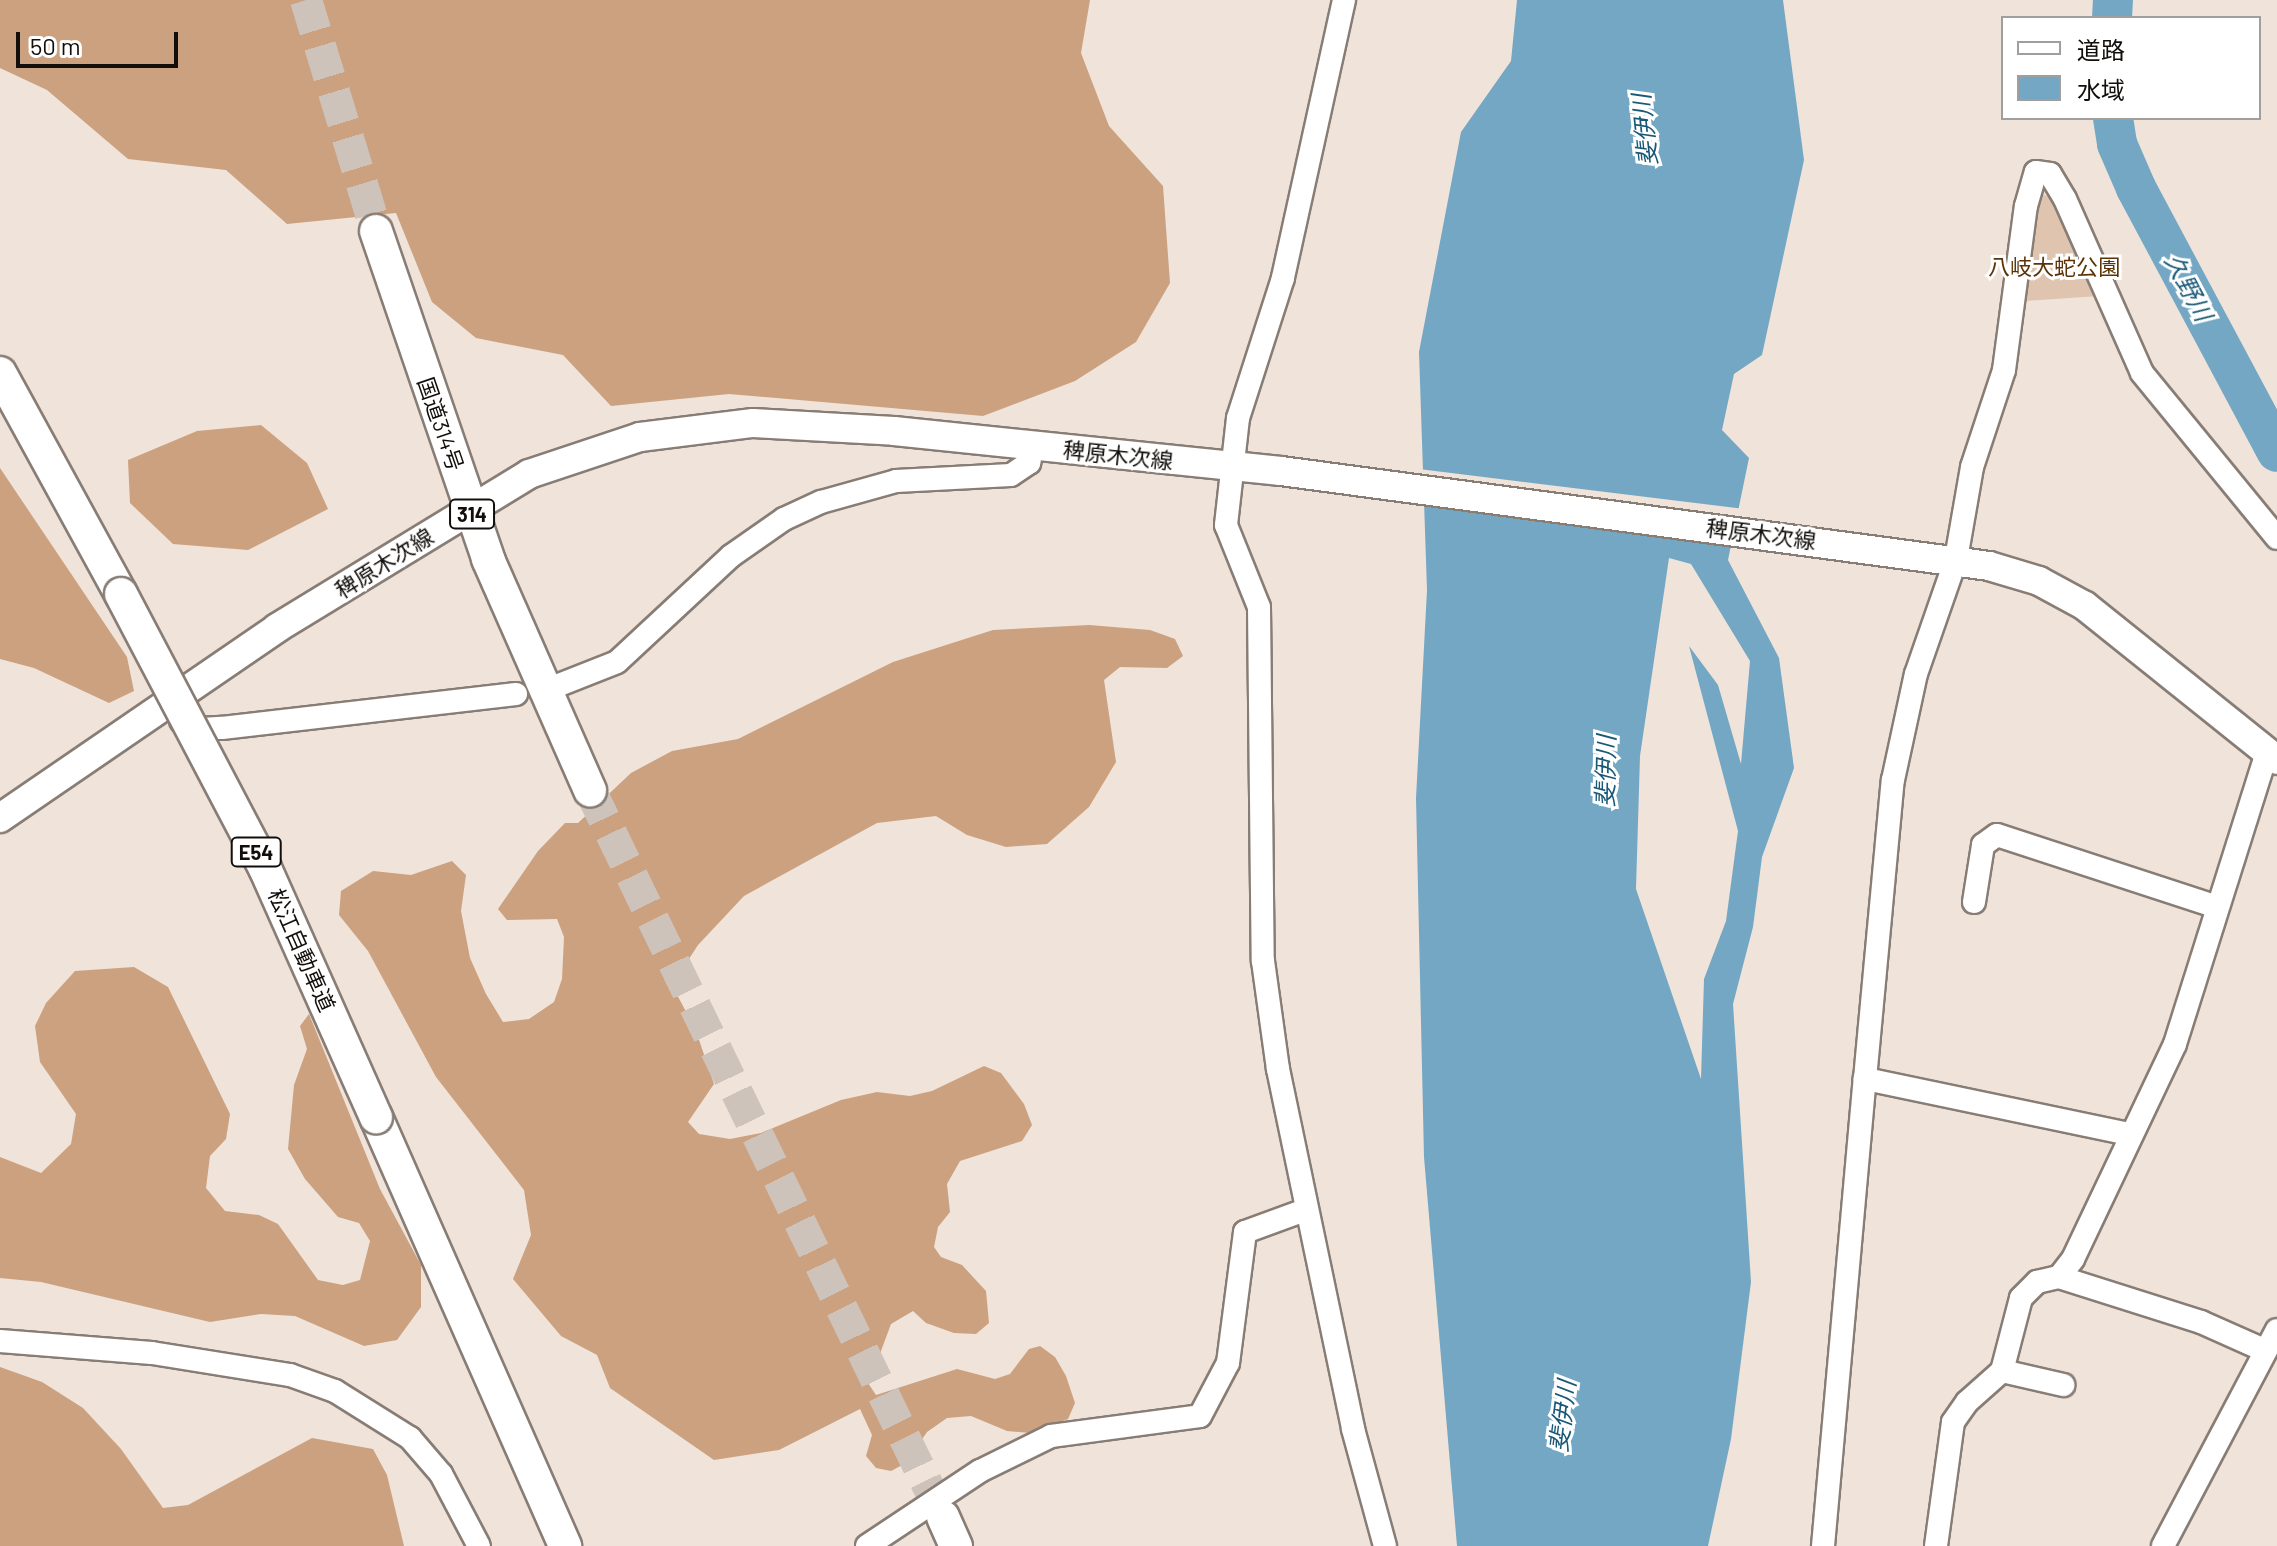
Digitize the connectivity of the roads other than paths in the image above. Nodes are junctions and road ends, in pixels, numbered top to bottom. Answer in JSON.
{"nodes":[{"id":1,"x":1344,"y":0,"type":"edge"},
{"id":2,"x":376,"y":231,"type":"tunnel mouth"},
{"id":3,"x":5,"y":384,"type":"edge"},
{"id":4,"x":1033,"y":445,"type":"junction"},
{"id":5,"x":1229,"y":467,"type":"junction"},
{"id":6,"x":470,"y":509,"type":"junction"},
{"id":7,"x":2277,"y":538,"type":"edge"},
{"id":8,"x":1951,"y":559,"type":"junction"},
{"id":9,"x":559,"y":685,"type":"dead end"},
{"id":10,"x":516,"y":694,"type":"dead end"},
{"id":11,"x":167,"y":707,"type":"junction"},
{"id":12,"x":2272,"y":756,"type":"edge"},
{"id":13,"x":590,"y":790,"type":"tunnel mouth"},
{"id":14,"x":0,"y":818,"type":"edge"},
{"id":15,"x":1974,"y":902,"type":"dead end"},
{"id":16,"x":2217,"y":907,"type":"junction"},
{"id":17,"x":1865,"y":1079,"type":"junction"},
{"id":18,"x":2129,"y":1134,"type":"junction"},
{"id":19,"x":1305,"y":1210,"type":"junction"},
{"id":20,"x":2059,"y":1277,"type":"junction"},
{"id":21,"x":2277,"y":1330,"type":"edge"},
{"id":22,"x":0,"y":1341,"type":"edge"},
{"id":23,"x":2266,"y":1351,"type":"junction"},
{"id":24,"x":2002,"y":1371,"type":"junction"},
{"id":25,"x":2063,"y":1385,"type":"dead end"},
{"id":26,"x":943,"y":1517,"type":"tunnel mouth"},
{"id":27,"x":479,"y":1546,"type":"edge"},
{"id":28,"x":565,"y":1546,"type":"edge"},
{"id":29,"x":867,"y":1546,"type":"edge"},
{"id":30,"x":956,"y":1546,"type":"edge"},
{"id":31,"x":1385,"y":1546,"type":"edge"},
{"id":32,"x":1823,"y":1546,"type":"edge"},
{"id":33,"x":1936,"y":1546,"type":"edge"},
{"id":34,"x":2163,"y":1546,"type":"edge"}],
"edges":[{"from":1,"to":5,"type":"street"},
{"from":2,"to":6,"type":"highway","name":"国道314号","number":"314"},
{"from":3,"to":28,"type":"highway","name":"松江自動車道","number":"E54","bridge":true},
{"from":4,"to":5,"type":"main road","name":"稗原木次線"},
{"from":4,"to":6,"type":"main road","name":"稗原木次線"},
{"from":4,"to":9,"type":"street"},
{"from":5,"to":8,"type":"main road","name":"稗原木次線"},
{"from":5,"to":19,"type":"street"},
{"from":6,"to":11,"type":"main road","name":"稗原木次線"},
{"from":6,"to":13,"type":"highway","name":"国道314号","number":"314"},
{"from":7,"to":8,"type":"street"},
{"from":8,"to":12,"type":"main road","name":"稗原木次線"},
{"from":8,"to":17,"type":"street"},
{"from":10,"to":11,"type":"street"},
{"from":11,"to":14,"type":"main road","name":"稗原木次線"},
{"from":12,"to":16,"type":"street"},
{"from":15,"to":16,"type":"street"},
{"from":16,"to":18,"type":"street"},
{"from":17,"to":18,"type":"street"},
{"from":17,"to":32,"type":"street"},
{"from":18,"to":20,"type":"street"},
{"from":19,"to":29,"type":"street"},
{"from":19,"to":31,"type":"street"},
{"from":20,"to":23,"type":"street"},
{"from":20,"to":24,"type":"street"},
{"from":21,"to":23,"type":"street"},
{"from":22,"to":27,"type":"street"},
{"from":23,"to":34,"type":"street"},
{"from":24,"to":25,"type":"street"},
{"from":24,"to":33,"type":"street"},
{"from":26,"to":30,"type":"highway"}]}
